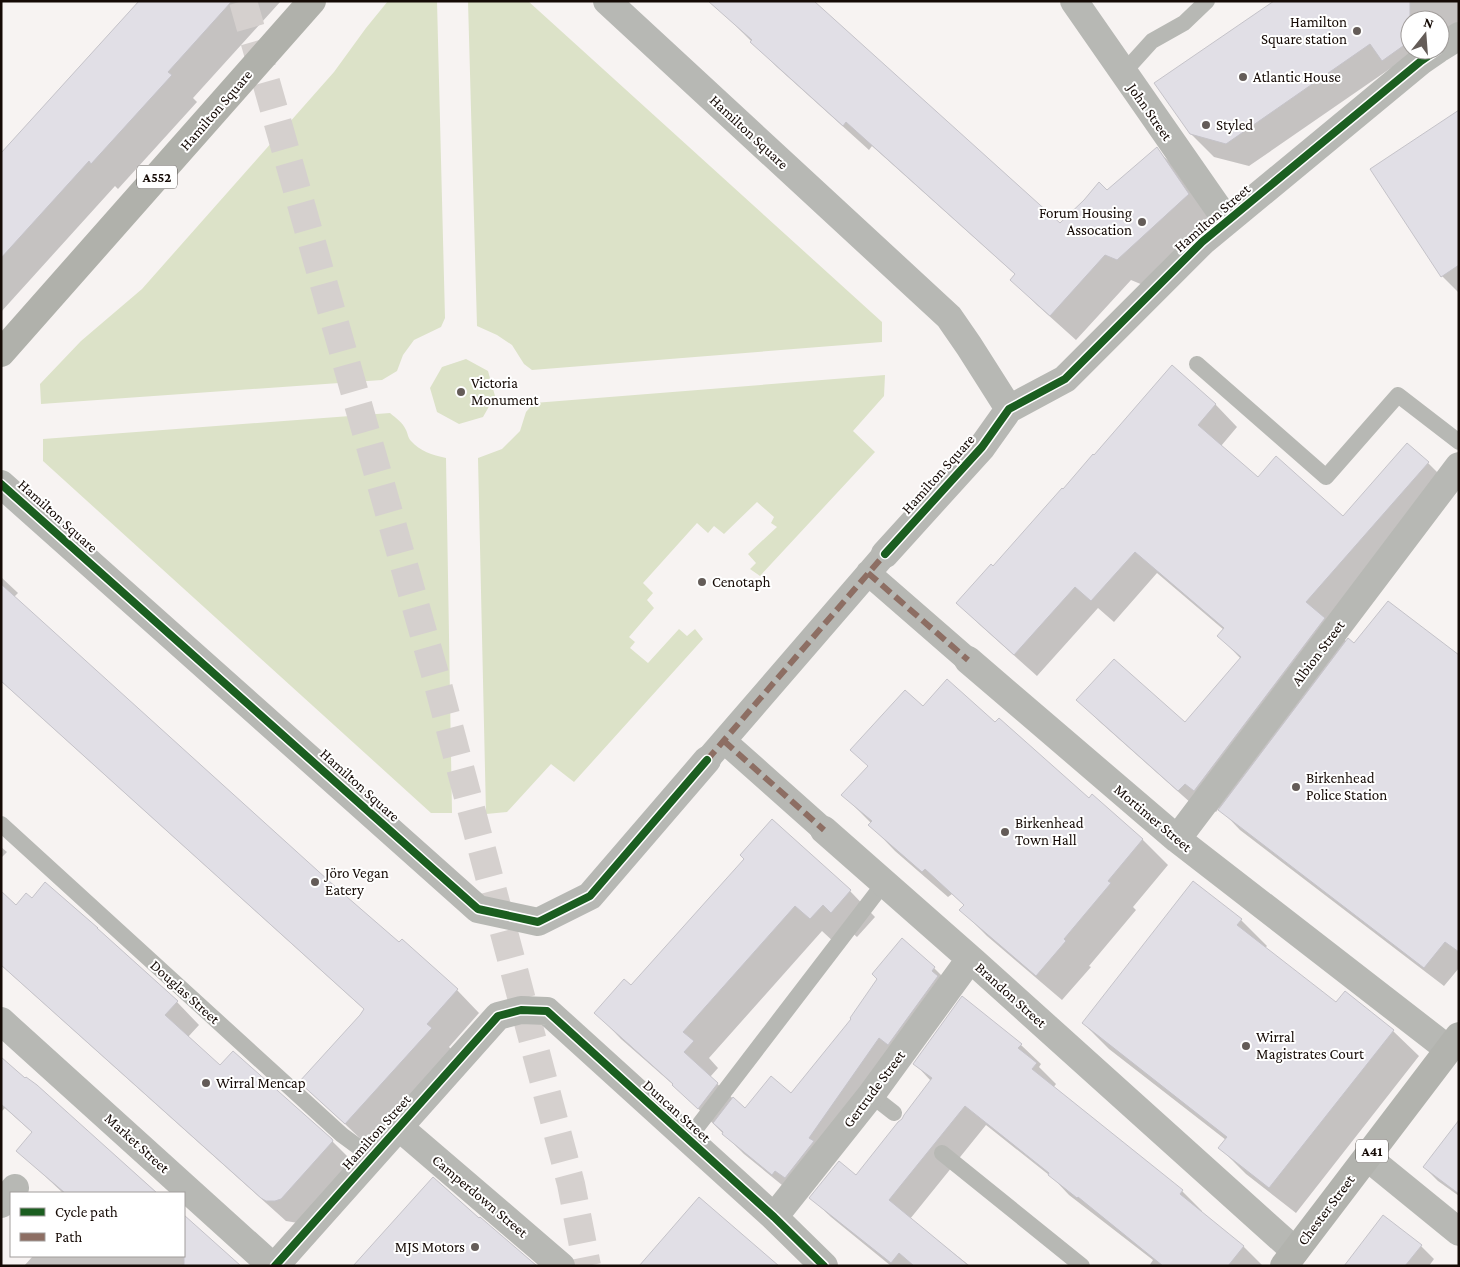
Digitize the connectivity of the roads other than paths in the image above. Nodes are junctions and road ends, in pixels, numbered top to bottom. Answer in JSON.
{"nodes":[{"id":1,"x":312,"y":1,"type":"edge"},
{"id":2,"x":607,"y":1,"type":"edge"},
{"id":3,"x":1074,"y":1,"type":"edge"},
{"id":4,"x":1208,"y":1,"type":"edge"},
{"id":5,"x":1422,"y":60,"type":"edge"},
{"id":6,"x":1123,"y":73,"type":"junction"},
{"id":7,"x":1227,"y":221,"type":"junction"},
{"id":8,"x":1,"y":353,"type":"edge"},
{"id":9,"x":1197,"y":364,"type":"dead end"},
{"id":10,"x":1009,"y":409,"type":"junction"},
{"id":11,"x":1459,"y":442,"type":"edge"},
{"id":12,"x":1459,"y":466,"type":"edge"},
{"id":13,"x":1,"y":484,"type":"edge"},
{"id":14,"x":877,"y":563,"type":"junction"},
{"id":15,"x":968,"y":660,"type":"joint"},
{"id":16,"x":715,"y":750,"type":"junction"},
{"id":17,"x":1,"y":824,"type":"edge"},
{"id":18,"x":824,"y":830,"type":"joint"},
{"id":19,"x":1177,"y":839,"type":"junction"},
{"id":20,"x":884,"y":883,"type":"junction"},
{"id":21,"x":970,"y":959,"type":"junction"},
{"id":22,"x":498,"y":1016,"type":"joint"},
{"id":23,"x":1,"y":1021,"type":"edge"},
{"id":24,"x":1454,"y":1042,"type":"edge"},
{"id":25,"x":871,"y":1095,"type":"junction"},
{"id":26,"x":894,"y":1113,"type":"dead end"},
{"id":27,"x":399,"y":1127,"type":"junction"},
{"id":28,"x":688,"y":1139,"type":"junction"},
{"id":29,"x":942,"y":1153,"type":"dead end"},
{"id":30,"x":372,"y":1156,"type":"junction"},
{"id":31,"x":1367,"y":1157,"type":"junction"},
{"id":32,"x":774,"y":1217,"type":"junction"},
{"id":33,"x":1459,"y":1232,"type":"edge"},
{"id":34,"x":1290,"y":1258,"type":"edge"},
{"id":35,"x":273,"y":1266,"type":"edge"},
{"id":36,"x":562,"y":1266,"type":"edge"},
{"id":37,"x":824,"y":1266,"type":"edge"},
{"id":38,"x":1082,"y":1266,"type":"edge"}],
"edges":[{"from":1,"to":8,"type":"main road","name":"Hamilton Square","number":"A552"},
{"from":2,"to":10,"type":"street","name":"Hamilton Square"},
{"from":3,"to":6,"type":"street","name":"John Street"},
{"from":4,"to":6,"type":"lane"},
{"from":5,"to":7,"type":"street","name":"Hamilton Street"},
{"from":6,"to":7,"type":"street","name":"John Street"},
{"from":7,"to":10,"type":"street","name":"Hamilton Street"},
{"from":9,"to":11,"type":"lane"},
{"from":10,"to":14,"type":"street","name":"Hamilton Square"},
{"from":12,"to":19,"type":"street","name":"Albion Street"},
{"from":13,"to":16,"type":"street","name":"Hamilton Square"},
{"from":14,"to":15,"type":"street","name":"Mortimer Street"},
{"from":14,"to":16,"type":"street","name":"Hamilton Square"},
{"from":15,"to":19,"type":"street","name":"Mortimer Street"},
{"from":16,"to":18,"type":"street","name":"Brandon Street"},
{"from":17,"to":30,"type":"lane","name":"Douglas Street"},
{"from":18,"to":20,"type":"street","name":"Brandon Street"},
{"from":19,"to":24,"type":"street","name":"Mortimer Street"},
{"from":20,"to":21,"type":"street","name":"Brandon Street"},
{"from":20,"to":28,"type":"lane"},
{"from":21,"to":25,"type":"street","name":"Gertrude Street"},
{"from":21,"to":34,"type":"street","name":"Brandon Street"},
{"from":22,"to":27,"type":"street","name":"Hamilton Street"},
{"from":22,"to":28,"type":"street","name":"Duncan Street"},
{"from":23,"to":35,"type":"street","name":"Market Street"},
{"from":24,"to":31,"type":"highway","name":"Chester Street","number":"A41"},
{"from":25,"to":26,"type":"lane"},
{"from":25,"to":32,"type":"street","name":"Gertrude Street"},
{"from":27,"to":30,"type":"street","name":"Hamilton Street"},
{"from":27,"to":36,"type":"street","name":"Camperdown Street"},
{"from":28,"to":32,"type":"street","name":"Duncan Street"},
{"from":29,"to":38,"type":"lane"},
{"from":30,"to":35,"type":"street","name":"Hamilton Street"},
{"from":31,"to":33,"type":"street"},
{"from":31,"to":34,"type":"highway","name":"Chester Street","number":"A41"},
{"from":32,"to":37,"type":"street","name":"Duncan Street"}]}
